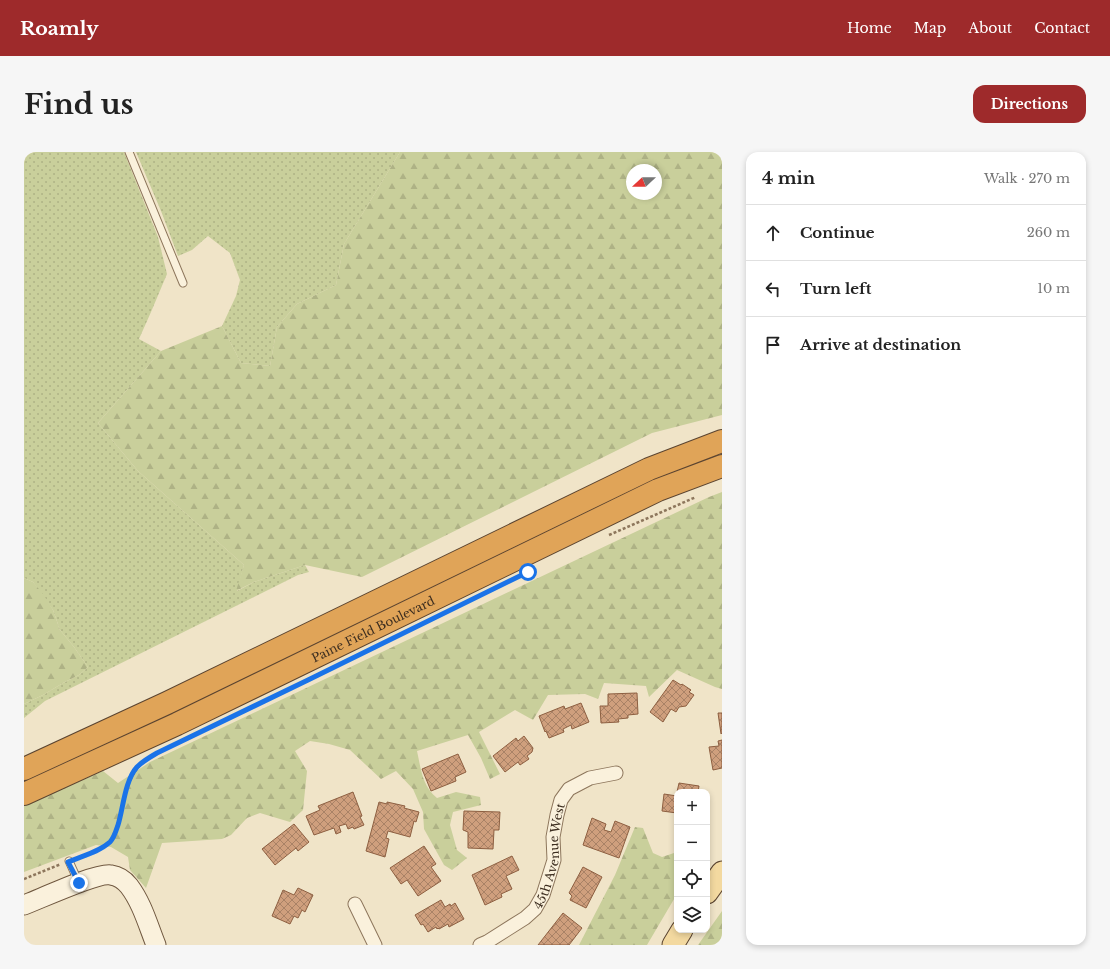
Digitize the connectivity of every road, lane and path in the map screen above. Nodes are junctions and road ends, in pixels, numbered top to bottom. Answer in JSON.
{"nodes":[{"id":1,"x":129,"y":152,"type":"edge"},
{"id":2,"x":183,"y":283,"type":"dead end"},
{"id":3,"x":722,"y":441,"type":"edge"},
{"id":4,"x":722,"y":466,"type":"edge"},
{"id":5,"x":702,"y":494,"type":"dead end"},
{"id":6,"x":607,"y":536,"type":"dead end"},
{"id":7,"x":150,"y":757,"type":"dead end"},
{"id":8,"x":24,"y":769,"type":"edge"},
{"id":9,"x":616,"y":773,"type":"dead end"},
{"id":10,"x":24,"y":794,"type":"edge"},
{"id":11,"x":68,"y":862,"type":"junction"},
{"id":12,"x":722,"y":872,"type":"edge"},
{"id":13,"x":24,"y":879,"type":"edge"},
{"id":14,"x":79,"y":883,"type":"junction"},
{"id":15,"x":710,"y":890,"type":"edge"},
{"id":16,"x":355,"y":904,"type":"dead end"},
{"id":17,"x":24,"y":905,"type":"edge"},
{"id":18,"x":680,"y":933,"type":"edge"},
{"id":19,"x":156,"y":945,"type":"edge"},
{"id":20,"x":375,"y":945,"type":"edge"},
{"id":21,"x":480,"y":945,"type":"edge"},
{"id":22,"x":673,"y":945,"type":"edge"}],
"edges":[{"from":1,"to":2,"type":"lane"},
{"from":3,"to":8,"type":"highway","name":"Paine Field Boulevard"},
{"from":4,"to":10,"type":"highway","name":"Paine Field Boulevard"},
{"from":5,"to":6,"type":"path"},
{"from":7,"to":11,"type":"path"},
{"from":9,"to":21,"type":"street","name":"45th Avenue West"},
{"from":11,"to":13,"type":"path"},
{"from":11,"to":14,"type":"lane"},
{"from":12,"to":15,"type":"main road"},
{"from":14,"to":17,"type":"street"},
{"from":14,"to":19,"type":"street"},
{"from":16,"to":20,"type":"street"},
{"from":18,"to":22,"type":"main road"}]}
